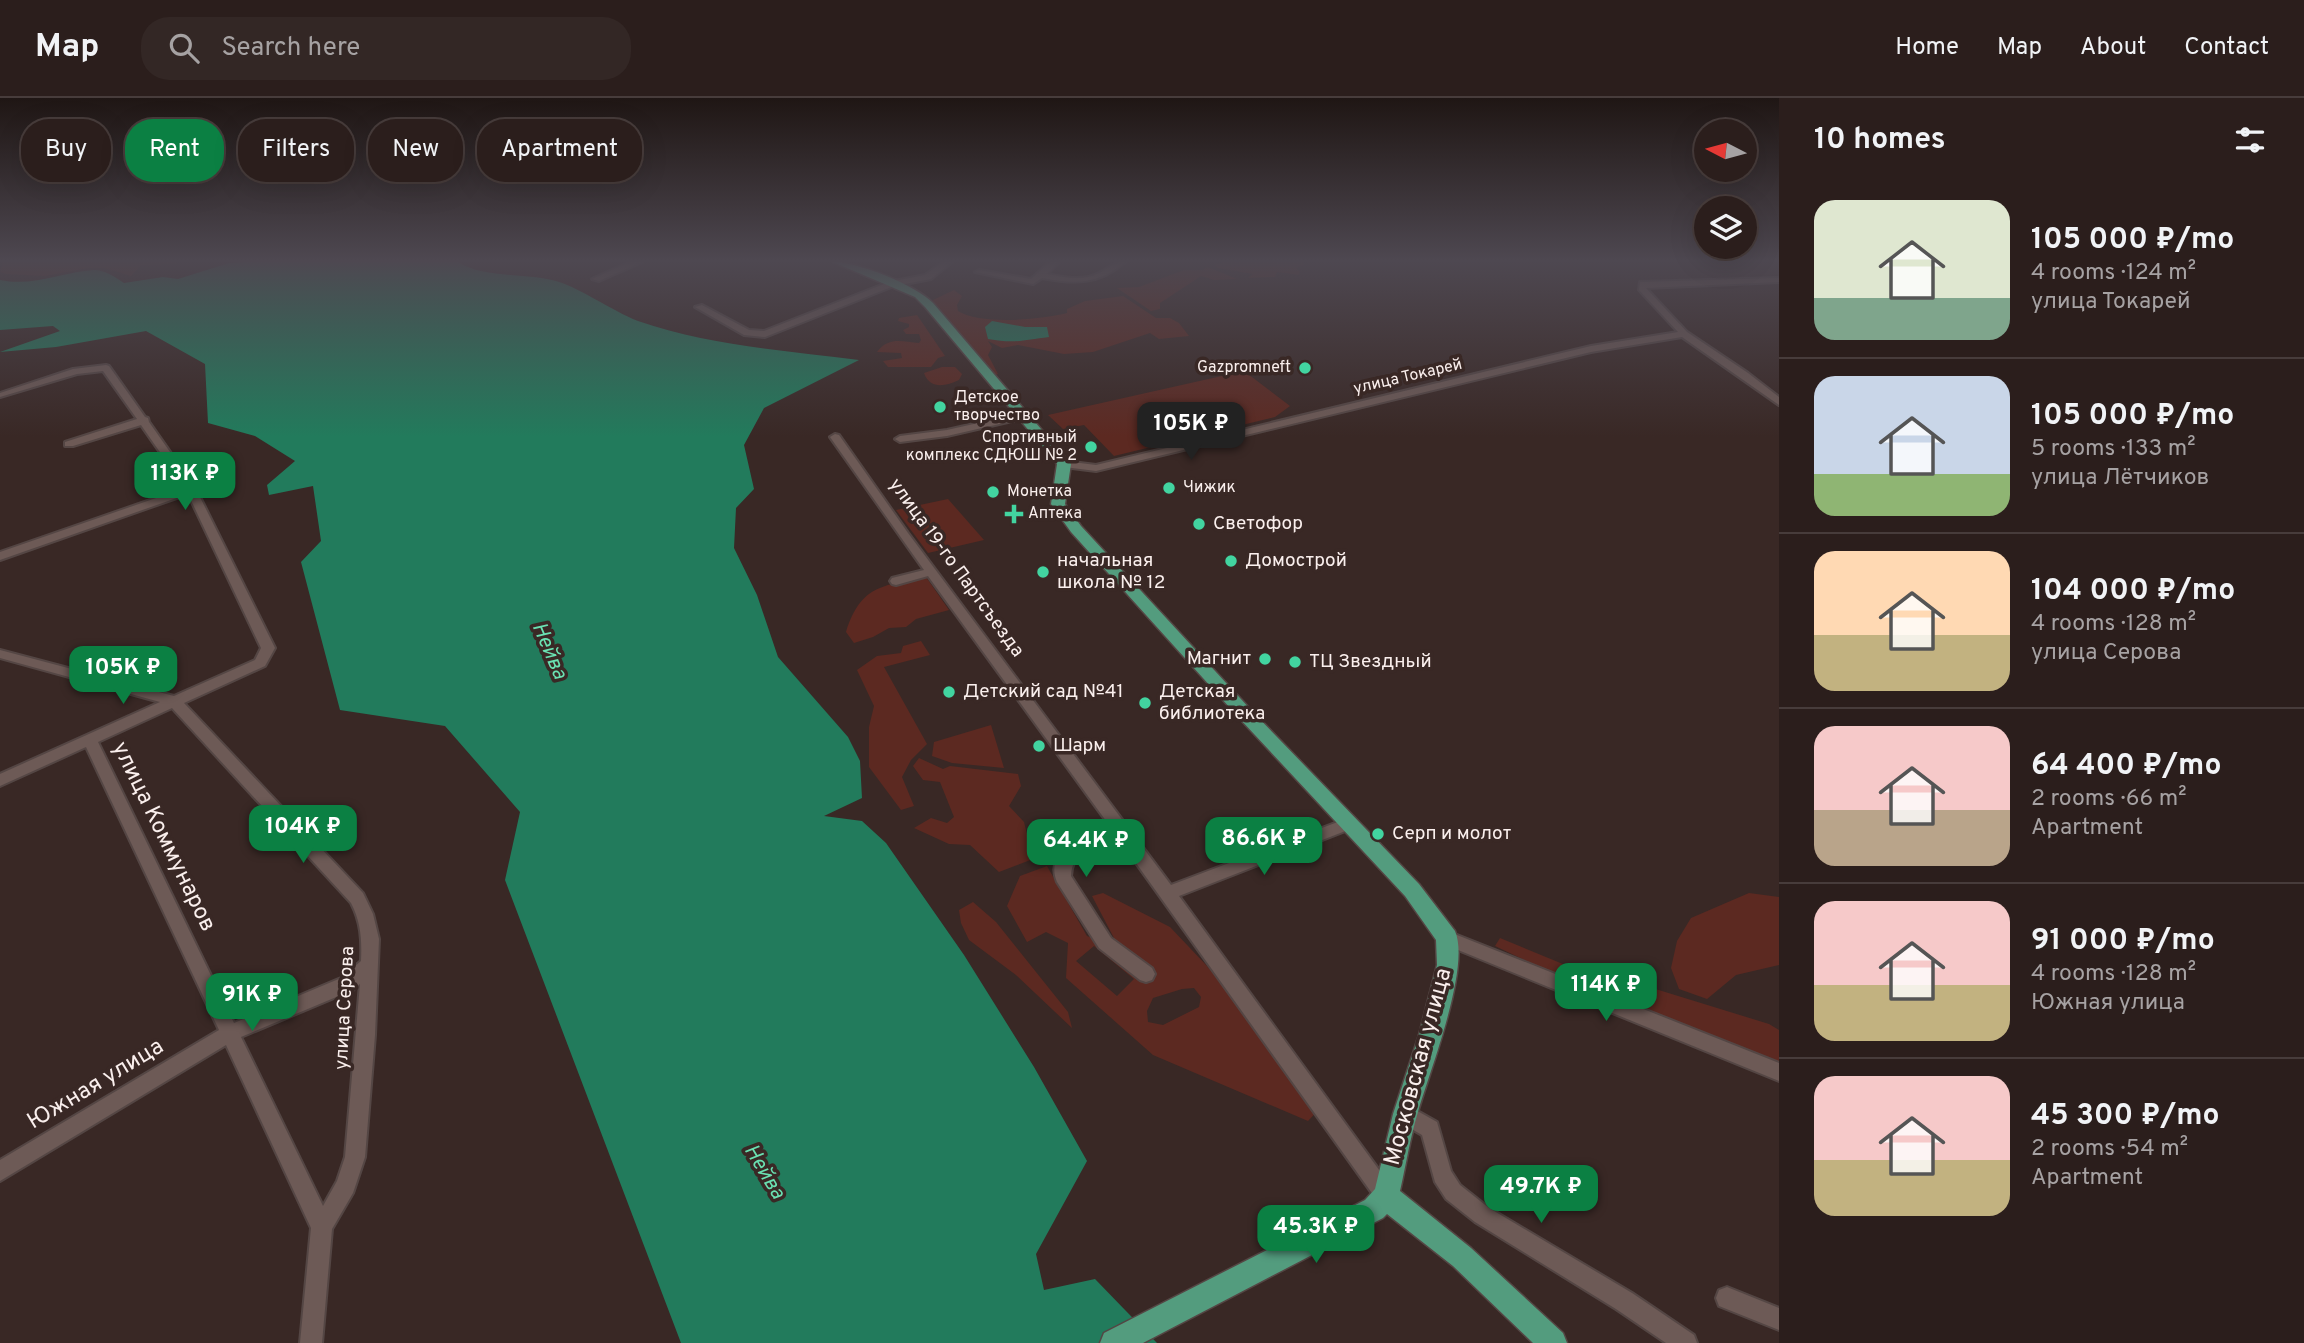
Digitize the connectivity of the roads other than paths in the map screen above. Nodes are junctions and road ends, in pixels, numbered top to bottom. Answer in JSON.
{"nodes":[{"id":1,"x":723,"y":320,"type":"edge"},
{"id":2,"x":800,"y":320,"type":"edge"},
{"id":3,"x":941,"y":320,"type":"edge"},
{"id":4,"x":1671,"y":320,"type":"edge"},
{"id":5,"x":1684,"y":334,"type":"junction"},
{"id":6,"x":2,"y":395,"type":"dead end"},
{"id":7,"x":1779,"y":402,"type":"edge"},
{"id":8,"x":1023,"y":416,"type":"junction"},
{"id":9,"x":145,"y":420,"type":"junction"},
{"id":10,"x":835,"y":437,"type":"dead end"},
{"id":11,"x":900,"y":439,"type":"dead end"},
{"id":12,"x":69,"y":444,"type":"dead end"},
{"id":13,"x":1064,"y":464,"type":"junction"},
{"id":14,"x":191,"y":489,"type":"junction"},
{"id":15,"x":0,"y":556,"type":"edge"},
{"id":16,"x":931,"y":572,"type":"junction"},
{"id":17,"x":896,"y":581,"type":"dead end"},
{"id":18,"x":0,"y":654,"type":"edge"},
{"id":19,"x":174,"y":701,"type":"junction"},
{"id":20,"x":90,"y":741,"type":"junction"},
{"id":21,"x":0,"y":780,"type":"edge"},
{"id":22,"x":1348,"y":824,"type":"junction"},
{"id":23,"x":1118,"y":828,"type":"junction"},
{"id":24,"x":1166,"y":894,"type":"junction"},
{"id":25,"x":1447,"y":938,"type":"junction"},
{"id":26,"x":368,"y":967,"type":"junction"},
{"id":27,"x":1146,"y":974,"type":"dead end"},
{"id":28,"x":230,"y":1033,"type":"junction"},
{"id":29,"x":1779,"y":1072,"type":"edge"},
{"id":30,"x":1405,"y":1114,"type":"junction"},
{"id":31,"x":0,"y":1171,"type":"edge"},
{"id":32,"x":1386,"y":1196,"type":"junction"},
{"id":33,"x":322,"y":1227,"type":"junction"},
{"id":34,"x":1727,"y":1298,"type":"dead end"},
{"id":35,"x":1779,"y":1320,"type":"edge"},
{"id":36,"x":311,"y":1343,"type":"edge"},
{"id":37,"x":1114,"y":1343,"type":"edge"},
{"id":38,"x":1553,"y":1343,"type":"edge"},
{"id":39,"x":1686,"y":1343,"type":"edge"}],
"edges":[{"from":1,"to":2,"type":"street"},
{"from":3,"to":8,"type":"main road"},
{"from":4,"to":5,"type":"street"},
{"from":5,"to":7,"type":"street"},
{"from":5,"to":13,"type":"street","name":"улица Токарей"},
{"from":6,"to":9,"type":"street"},
{"from":8,"to":11,"type":"street"},
{"from":8,"to":13,"type":"main road"},
{"from":9,"to":12,"type":"street"},
{"from":9,"to":14,"type":"street"},
{"from":10,"to":16,"type":"street","name":"улица 19-го Партсъезда"},
{"from":13,"to":22,"type":"main road"},
{"from":14,"to":15,"type":"street"},
{"from":14,"to":19,"type":"street"},
{"from":16,"to":17,"type":"street"},
{"from":16,"to":23,"type":"street","name":"улица 19-го Партсъезда"},
{"from":18,"to":19,"type":"street"},
{"from":19,"to":20,"type":"street"},
{"from":19,"to":26,"type":"street","name":"улица Серова"},
{"from":20,"to":21,"type":"street"},
{"from":20,"to":28,"type":"street","name":"улица Коммунаров"},
{"from":22,"to":24,"type":"street"},
{"from":22,"to":25,"type":"main road"},
{"from":23,"to":24,"type":"street","name":"улица 19-го Партсъезда"},
{"from":23,"to":27,"type":"street"},
{"from":24,"to":32,"type":"street","name":"улица 19-го Партсъезда"},
{"from":25,"to":29,"type":"street"},
{"from":25,"to":30,"type":"main road","name":"Московская улица"},
{"from":26,"to":28,"type":"street","name":"Южная улица"},
{"from":26,"to":33,"type":"street","name":"улица Серова"},
{"from":28,"to":31,"type":"street","name":"Южная улица"},
{"from":28,"to":33,"type":"street","name":"улица Коммунаров"},
{"from":30,"to":32,"type":"main road","name":"Московская улица"},
{"from":30,"to":39,"type":"street"},
{"from":32,"to":37,"type":"main road"},
{"from":32,"to":38,"type":"main road"},
{"from":33,"to":36,"type":"street"},
{"from":34,"to":35,"type":"street"}]}
